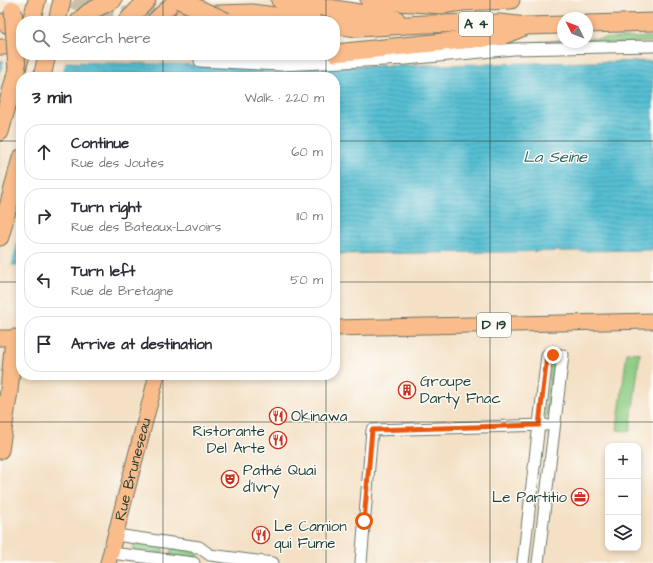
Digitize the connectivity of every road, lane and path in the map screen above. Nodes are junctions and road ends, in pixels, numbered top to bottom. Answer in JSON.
{"nodes":[{"id":1,"x":9,"y":0,"type":"edge"},
{"id":2,"x":62,"y":0,"type":"edge"},
{"id":3,"x":96,"y":0,"type":"edge"},
{"id":4,"x":113,"y":0,"type":"edge"},
{"id":5,"x":147,"y":0,"type":"edge"},
{"id":6,"x":176,"y":0,"type":"edge"},
{"id":7,"x":280,"y":0,"type":"edge"},
{"id":8,"x":369,"y":0,"type":"edge"},
{"id":9,"x":511,"y":0,"type":"edge"},
{"id":10,"x":458,"y":1,"type":"edge"},
{"id":11,"x":182,"y":7,"type":"edge"},
{"id":12,"x":58,"y":16,"type":"edge"},
{"id":13,"x":84,"y":16,"type":"edge"},
{"id":14,"x":85,"y":16,"type":"edge"},
{"id":15,"x":132,"y":16,"type":"edge"},
{"id":16,"x":159,"y":16,"type":"edge"},
{"id":17,"x":210,"y":16,"type":"edge"},
{"id":18,"x":275,"y":16,"type":"edge"},
{"id":19,"x":653,"y":22,"type":"edge"},
{"id":20,"x":425,"y":24,"type":"junction"},
{"id":21,"x":593,"y":24,"type":"edge"},
{"id":22,"x":557,"y":25,"type":"edge"},
{"id":23,"x":340,"y":26,"type":"edge"},
{"id":24,"x":526,"y":26,"type":"junction"},
{"id":25,"x":16,"y":32,"type":"edge"},
{"id":26,"x":340,"y":41,"type":"edge"},
{"id":27,"x":401,"y":46,"type":"junction"},
{"id":28,"x":653,"y":46,"type":"edge"},
{"id":29,"x":340,"y":52,"type":"edge"},
{"id":30,"x":47,"y":60,"type":"edge"},
{"id":31,"x":200,"y":61,"type":"dead end"},
{"id":32,"x":44,"y":72,"type":"edge"},
{"id":33,"x":16,"y":74,"type":"edge"},
{"id":34,"x":0,"y":132,"type":"edge"},
{"id":35,"x":16,"y":177,"type":"edge"},
{"id":36,"x":0,"y":237,"type":"edge"},
{"id":37,"x":653,"y":321,"type":"edge"},
{"id":38,"x":340,"y":328,"type":"edge"},
{"id":39,"x":12,"y":338,"type":"edge"},
{"id":40,"x":156,"y":380,"type":"edge"},
{"id":41,"x":539,"y":425,"type":"junction"},
{"id":42,"x":554,"y":426,"type":"junction"},
{"id":43,"x":0,"y":450,"type":"edge"},
{"id":44,"x":123,"y":536,"type":"junction"},
{"id":45,"x":166,"y":543,"type":"junction"},
{"id":46,"x":210,"y":555,"type":"junction"},
{"id":47,"x":115,"y":557,"type":"edge"},
{"id":48,"x":164,"y":560,"type":"junction"},
{"id":49,"x":194,"y":563,"type":"edge"},
{"id":50,"x":199,"y":563,"type":"edge"},
{"id":51,"x":273,"y":563,"type":"edge"},
{"id":52,"x":361,"y":563,"type":"edge"},
{"id":53,"x":523,"y":563,"type":"edge"},
{"id":54,"x":538,"y":563,"type":"edge"}],
"edges":[{"from":1,"to":25,"type":"highway","bridge":true},
{"from":2,"to":12,"type":"highway"},
{"from":3,"to":13,"type":"highway"},
{"from":4,"to":14,"type":"highway"},
{"from":5,"to":15,"type":"highway"},
{"from":6,"to":16,"type":"main road"},
{"from":7,"to":20,"type":"highway"},
{"from":8,"to":10,"type":"highway"},
{"from":9,"to":10,"type":"highway","number":"A 4"},
{"from":11,"to":17,"type":"highway","bridge":true},
{"from":11,"to":18,"type":"highway"},
{"from":19,"to":21,"type":"highway"},
{"from":20,"to":23,"type":"highway"},
{"from":20,"to":24,"type":"highway","number":"A 4"},
{"from":22,"to":24,"type":"highway","number":"A 4"},
{"from":24,"to":27,"type":"highway"},
{"from":26,"to":27,"type":"highway"},
{"from":27,"to":29,"type":"highway"},
{"from":28,"to":31,"type":"street"},
{"from":30,"to":32,"type":"highway"},
{"from":33,"to":34,"type":"highway"},
{"from":35,"to":36,"type":"highway"},
{"from":37,"to":38,"type":"main road","number":"D 19"},
{"from":39,"to":43,"type":"highway"},
{"from":40,"to":44,"type":"main road","name":"Rue Bruneseau"},
{"from":41,"to":42,"type":"street"},
{"from":41,"to":42,"type":"street"},
{"from":41,"to":52,"type":"street"},
{"from":41,"to":53,"type":"street"},
{"from":42,"to":54,"type":"street"},
{"from":44,"to":45,"type":"street"},
{"from":44,"to":47,"type":"main road","name":"Rue Bruneseau"},
{"from":45,"to":46,"type":"street"},
{"from":45,"to":48,"type":"street"},
{"from":46,"to":50,"type":"street"},
{"from":46,"to":51,"type":"street"},
{"from":47,"to":48,"type":"street"},
{"from":48,"to":49,"type":"street"}]}
